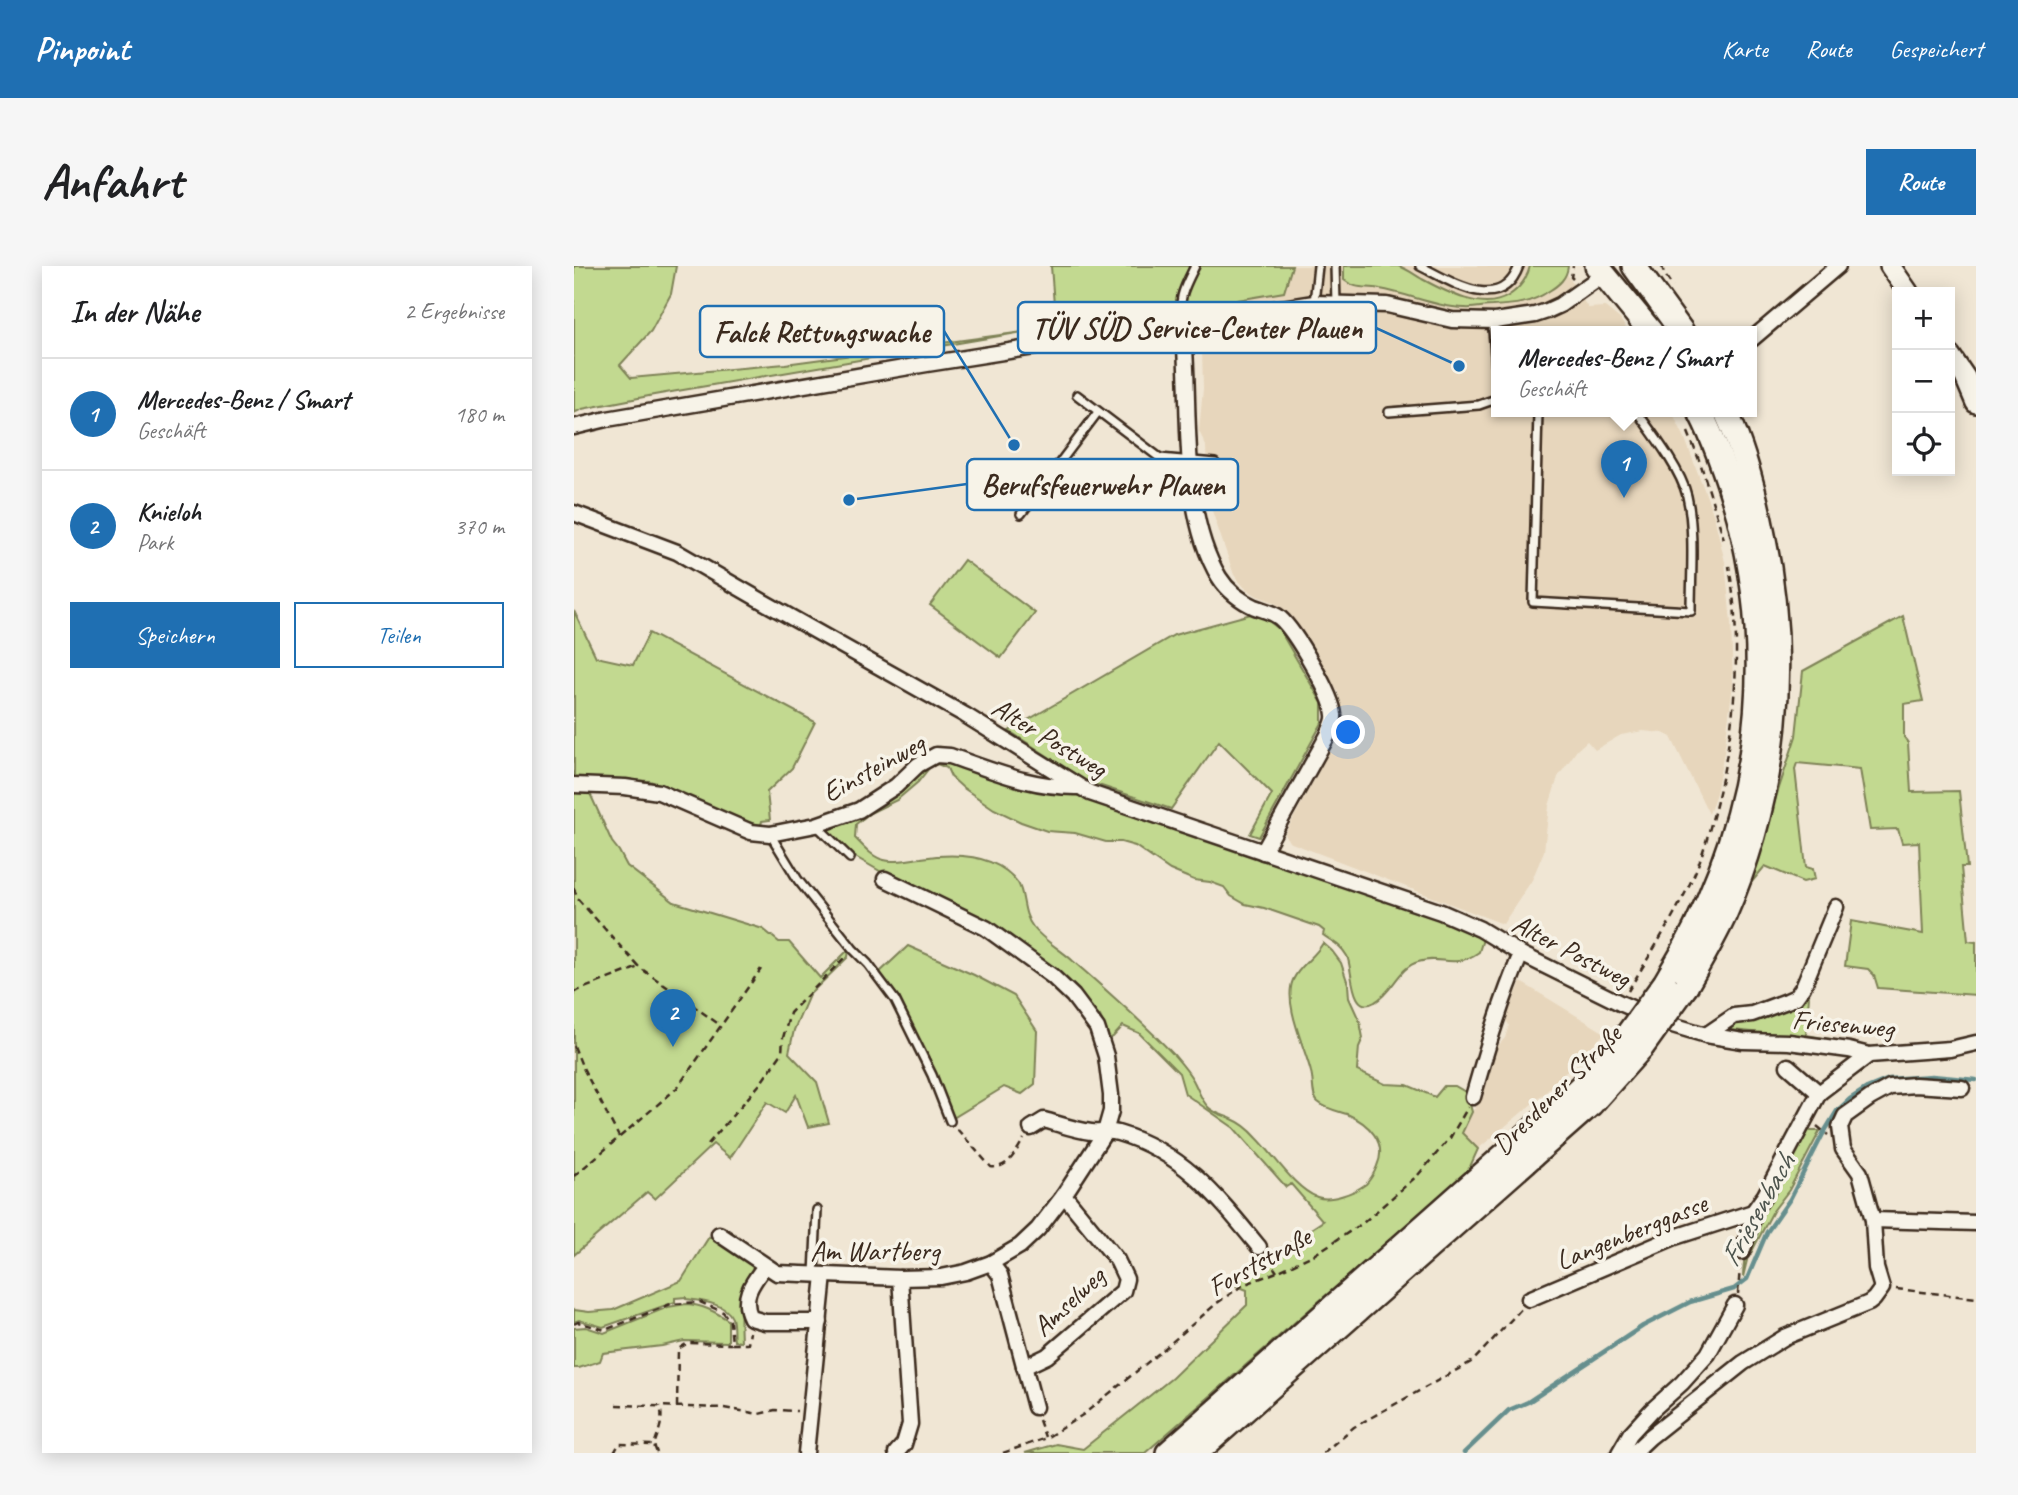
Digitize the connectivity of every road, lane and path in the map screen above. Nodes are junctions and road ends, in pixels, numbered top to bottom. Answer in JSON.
{"nodes":[{"id":1,"x":1195,"y":266,"type":"edge"},
{"id":2,"x":1318,"y":266,"type":"edge"},
{"id":3,"x":1335,"y":266,"type":"edge"},
{"id":4,"x":1420,"y":266,"type":"edge"},
{"id":5,"x":1519,"y":266,"type":"edge"},
{"id":6,"x":1573,"y":266,"type":"edge"},
{"id":7,"x":1634,"y":266,"type":"edge"},
{"id":8,"x":1662,"y":266,"type":"edge"},
{"id":9,"x":1838,"y":266,"type":"edge"},
{"id":10,"x":1890,"y":266,"type":"edge"},
{"id":11,"x":1609,"y":268,"type":"edge"},
{"id":12,"x":1571,"y":277,"type":"dead end"},
{"id":13,"x":1905,"y":287,"type":"edge"},
{"id":14,"x":1675,"y":289,"type":"dead end"},
{"id":15,"x":1314,"y":303,"type":"junction"},
{"id":16,"x":1336,"y":303,"type":"junction"},
{"id":17,"x":1495,"y":321,"type":"junction"},
{"id":18,"x":1183,"y":324,"type":"junction"},
{"id":19,"x":1494,"y":326,"type":"edge"},
{"id":20,"x":1647,"y":326,"type":"edge"},
{"id":21,"x":1678,"y":326,"type":"edge"},
{"id":22,"x":1757,"y":335,"type":"edge"},
{"id":23,"x":1955,"y":363,"type":"edge"},
{"id":24,"x":1973,"y":390,"type":"edge"},
{"id":25,"x":1077,"y":396,"type":"dead end"},
{"id":26,"x":1491,"y":401,"type":"edge"},
{"id":27,"x":1098,"y":412,"type":"junction"},
{"id":28,"x":1389,"y":412,"type":"dead end"},
{"id":29,"x":1538,"y":417,"type":"edge"},
{"id":30,"x":1639,"y":417,"type":"edge"},
{"id":31,"x":1728,"y":417,"type":"edge"},
{"id":32,"x":1692,"y":418,"type":"edge"},
{"id":33,"x":574,"y":427,"type":"edge"},
{"id":34,"x":1190,"y":462,"type":"junction"},
{"id":35,"x":1215,"y":463,"type":"dead end"},
{"id":36,"x":574,"y":513,"type":"edge"},
{"id":37,"x":1021,"y":514,"type":"dead end"},
{"id":38,"x":1724,"y":540,"type":"dead end"},
{"id":39,"x":1729,"y":564,"type":"dead end"},
{"id":40,"x":574,"y":785,"type":"edge"},
{"id":41,"x":1081,"y":787,"type":"junction"},
{"id":42,"x":816,"y":825,"type":"junction"},
{"id":43,"x":770,"y":834,"type":"junction"},
{"id":44,"x":1263,"y":852,"type":"junction"},
{"id":45,"x":850,"y":858,"type":"dead end"},
{"id":46,"x":885,"y":879,"type":"dead end"},
{"id":47,"x":574,"y":888,"type":"edge"},
{"id":48,"x":1836,"y":907,"type":"dead end"},
{"id":49,"x":853,"y":948,"type":"junction"},
{"id":50,"x":1521,"y":954,"type":"junction"},
{"id":51,"x":639,"y":967,"type":"junction"},
{"id":52,"x":761,"y":969,"type":"dead end"},
{"id":53,"x":1676,"y":985,"type":"junction"},
{"id":54,"x":574,"y":992,"type":"edge"},
{"id":55,"x":1620,"y":1003,"type":"junction"},
{"id":56,"x":1636,"y":1010,"type":"joint"},
{"id":57,"x":721,"y":1025,"type":"junction"},
{"id":58,"x":1706,"y":1035,"type":"junction"},
{"id":59,"x":1634,"y":1043,"type":"junction"},
{"id":60,"x":1976,"y":1043,"type":"edge"},
{"id":61,"x":574,"y":1046,"type":"edge"},
{"id":62,"x":1869,"y":1055,"type":"junction"},
{"id":63,"x":1788,"y":1066,"type":"dead end"},
{"id":64,"x":1962,"y":1088,"type":"dead end"},
{"id":65,"x":1819,"y":1093,"type":"junction"},
{"id":66,"x":1473,"y":1097,"type":"joint"},
{"id":67,"x":950,"y":1121,"type":"joint"},
{"id":68,"x":1815,"y":1125,"type":"dead end"},
{"id":69,"x":1031,"y":1128,"type":"joint"},
{"id":70,"x":1105,"y":1132,"type":"junction"},
{"id":71,"x":1830,"y":1137,"type":"dead end"},
{"id":72,"x":619,"y":1138,"type":"junction"},
{"id":73,"x":708,"y":1144,"type":"dead end"},
{"id":74,"x":574,"y":1176,"type":"edge"},
{"id":75,"x":1064,"y":1195,"type":"junction"},
{"id":76,"x":817,"y":1210,"type":"dead end"},
{"id":77,"x":1752,"y":1212,"type":"junction"},
{"id":78,"x":1873,"y":1220,"type":"junction"},
{"id":79,"x":1976,"y":1223,"type":"edge"},
{"id":80,"x":719,"y":1234,"type":"dead end"},
{"id":81,"x":1259,"y":1247,"type":"joint"},
{"id":82,"x":1742,"y":1252,"type":"dead end"},
{"id":83,"x":991,"y":1263,"type":"junction"},
{"id":84,"x":765,"y":1266,"type":"junction"},
{"id":85,"x":1278,"y":1272,"type":"junction"},
{"id":86,"x":819,"y":1275,"type":"junction"},
{"id":87,"x":900,"y":1278,"type":"junction"},
{"id":88,"x":1738,"y":1280,"type":"dead end"},
{"id":89,"x":1882,"y":1288,"type":"junction"},
{"id":90,"x":1976,"y":1298,"type":"edge"},
{"id":91,"x":1529,"y":1300,"type":"joint"},
{"id":92,"x":1736,"y":1301,"type":"joint"},
{"id":93,"x":751,"y":1318,"type":"junction"},
{"id":94,"x":820,"y":1322,"type":"junction"},
{"id":95,"x":574,"y":1324,"type":"edge"},
{"id":96,"x":732,"y":1344,"type":"junction"},
{"id":97,"x":1024,"y":1367,"type":"junction"},
{"id":98,"x":617,"y":1405,"type":"dead end"},
{"id":99,"x":660,"y":1406,"type":"junction"},
{"id":100,"x":677,"y":1407,"type":"junction"},
{"id":101,"x":1035,"y":1407,"type":"joint"},
{"id":102,"x":811,"y":1413,"type":"junction"},
{"id":103,"x":1045,"y":1438,"type":"junction"},
{"id":104,"x":654,"y":1445,"type":"junction"},
{"id":105,"x":614,"y":1453,"type":"edge"},
{"id":106,"x":657,"y":1453,"type":"edge"},
{"id":107,"x":806,"y":1453,"type":"edge"},
{"id":108,"x":896,"y":1453,"type":"edge"},
{"id":109,"x":1003,"y":1453,"type":"edge"},
{"id":110,"x":1168,"y":1453,"type":"edge"},
{"id":111,"x":1196,"y":1453,"type":"edge"},
{"id":112,"x":1323,"y":1453,"type":"edge"},
{"id":113,"x":1619,"y":1453,"type":"edge"},
{"id":114,"x":1633,"y":1453,"type":"edge"}],
"edges":[{"from":1,"to":18,"type":"lane"},
{"from":2,"to":15,"type":"lane"},
{"from":3,"to":16,"type":"lane"},
{"from":4,"to":5,"type":"lane"},
{"from":6,"to":12,"type":"path"},
{"from":7,"to":21,"type":"main road"},
{"from":8,"to":14,"type":"path"},
{"from":9,"to":22,"type":"street"},
{"from":10,"to":13,"type":"main road"},
{"from":11,"to":17,"type":"street"},
{"from":11,"to":20,"type":"main road"},
{"from":15,"to":16,"type":"street"},
{"from":15,"to":18,"type":"street"},
{"from":16,"to":17,"type":"street"},
{"from":17,"to":19,"type":"lane"},
{"from":18,"to":33,"type":"street"},
{"from":18,"to":34,"type":"street"},
{"from":23,"to":24,"type":"main road"},
{"from":25,"to":27,"type":"lane"},
{"from":26,"to":28,"type":"lane"},
{"from":27,"to":34,"type":"lane"},
{"from":27,"to":37,"type":"lane"},
{"from":29,"to":30,"type":"lane"},
{"from":31,"to":53,"type":"main road"},
{"from":32,"to":38,"type":"path"},
{"from":32,"to":53,"type":"main road"},
{"from":34,"to":35,"type":"lane"},
{"from":34,"to":44,"type":"street"},
{"from":36,"to":41,"type":"street","name":"Alter Postweg"},
{"from":39,"to":55,"type":"path"},
{"from":40,"to":43,"type":"street","name":"Einsteinweg"},
{"from":41,"to":42,"type":"street","name":"Einsteinweg"},
{"from":41,"to":44,"type":"street","name":"Alter Postweg"},
{"from":42,"to":43,"type":"street","name":"Einsteinweg"},
{"from":42,"to":45,"type":"lane"},
{"from":43,"to":49,"type":"lane"},
{"from":44,"to":50,"type":"street","name":"Alter Postweg"},
{"from":46,"to":70,"type":"street","name":"Am Wartberg"},
{"from":47,"to":51,"type":"path"},
{"from":48,"to":58,"type":"street","name":"Friesenweg"},
{"from":49,"to":67,"type":"lane"},
{"from":49,"to":73,"type":"path"},
{"from":50,"to":55,"type":"street","name":"Alter Postweg"},
{"from":50,"to":66,"type":"street"},
{"from":51,"to":54,"type":"path"},
{"from":51,"to":57,"type":"path"},
{"from":52,"to":57,"type":"path"},
{"from":53,"to":59,"type":"main road","bridge":true},
{"from":55,"to":56,"type":"street","name":"Alter Postweg"},
{"from":56,"to":58,"type":"street","name":"Friesenweg"},
{"from":57,"to":72,"type":"path"},
{"from":58,"to":62,"type":"street","name":"Friesenweg"},
{"from":59,"to":110,"type":"main road"},
{"from":59,"to":111,"type":"main road","name":"Dresdener Straße"},
{"from":60,"to":62,"type":"street","name":"Friesenweg"},
{"from":61,"to":72,"type":"path"},
{"from":62,"to":65,"type":"street"},
{"from":63,"to":65,"type":"street"},
{"from":64,"to":78,"type":"street"},
{"from":65,"to":77,"type":"street"},
{"from":66,"to":85,"type":"path","name":"Forststraße"},
{"from":67,"to":69,"type":"path"},
{"from":68,"to":71,"type":"path"},
{"from":69,"to":70,"type":"street"},
{"from":70,"to":75,"type":"street","name":"Am Wartberg"},
{"from":70,"to":81,"type":"street"},
{"from":72,"to":74,"type":"path"},
{"from":75,"to":83,"type":"street","name":"Am Wartberg"},
{"from":75,"to":97,"type":"street","name":"Amselweg"},
{"from":76,"to":86,"type":"lane"},
{"from":77,"to":82,"type":"street","name":"Langenberggasse"},
{"from":77,"to":91,"type":"street","name":"Langenberggasse"},
{"from":78,"to":79,"type":"street"},
{"from":78,"to":89,"type":"street"},
{"from":80,"to":84,"type":"street","name":"Am Wartberg"},
{"from":81,"to":85,"type":"path"},
{"from":83,"to":87,"type":"street","name":"Am Wartberg"},
{"from":83,"to":97,"type":"street","name":"Amselweg"},
{"from":84,"to":86,"type":"street","name":"Am Wartberg"},
{"from":84,"to":93,"type":"street"},
{"from":85,"to":103,"type":"path","name":"Forststraße"},
{"from":86,"to":87,"type":"street","name":"Am Wartberg"},
{"from":86,"to":94,"type":"street"},
{"from":87,"to":108,"type":"street"},
{"from":88,"to":92,"type":"path"},
{"from":89,"to":90,"type":"path"},
{"from":89,"to":114,"type":"street"},
{"from":91,"to":112,"type":"path"},
{"from":92,"to":113,"type":"street"},
{"from":93,"to":94,"type":"street"},
{"from":93,"to":96,"type":"path"},
{"from":94,"to":102,"type":"street"},
{"from":95,"to":96,"type":"path"},
{"from":96,"to":100,"type":"path"},
{"from":97,"to":101,"type":"street","name":"Amselweg"},
{"from":98,"to":99,"type":"path"},
{"from":99,"to":100,"type":"path"},
{"from":99,"to":104,"type":"path"},
{"from":100,"to":102,"type":"path"},
{"from":101,"to":103,"type":"path"},
{"from":102,"to":107,"type":"street"},
{"from":103,"to":109,"type":"path","name":"Forststraße"},
{"from":104,"to":105,"type":"path"},
{"from":104,"to":106,"type":"path"}]}
